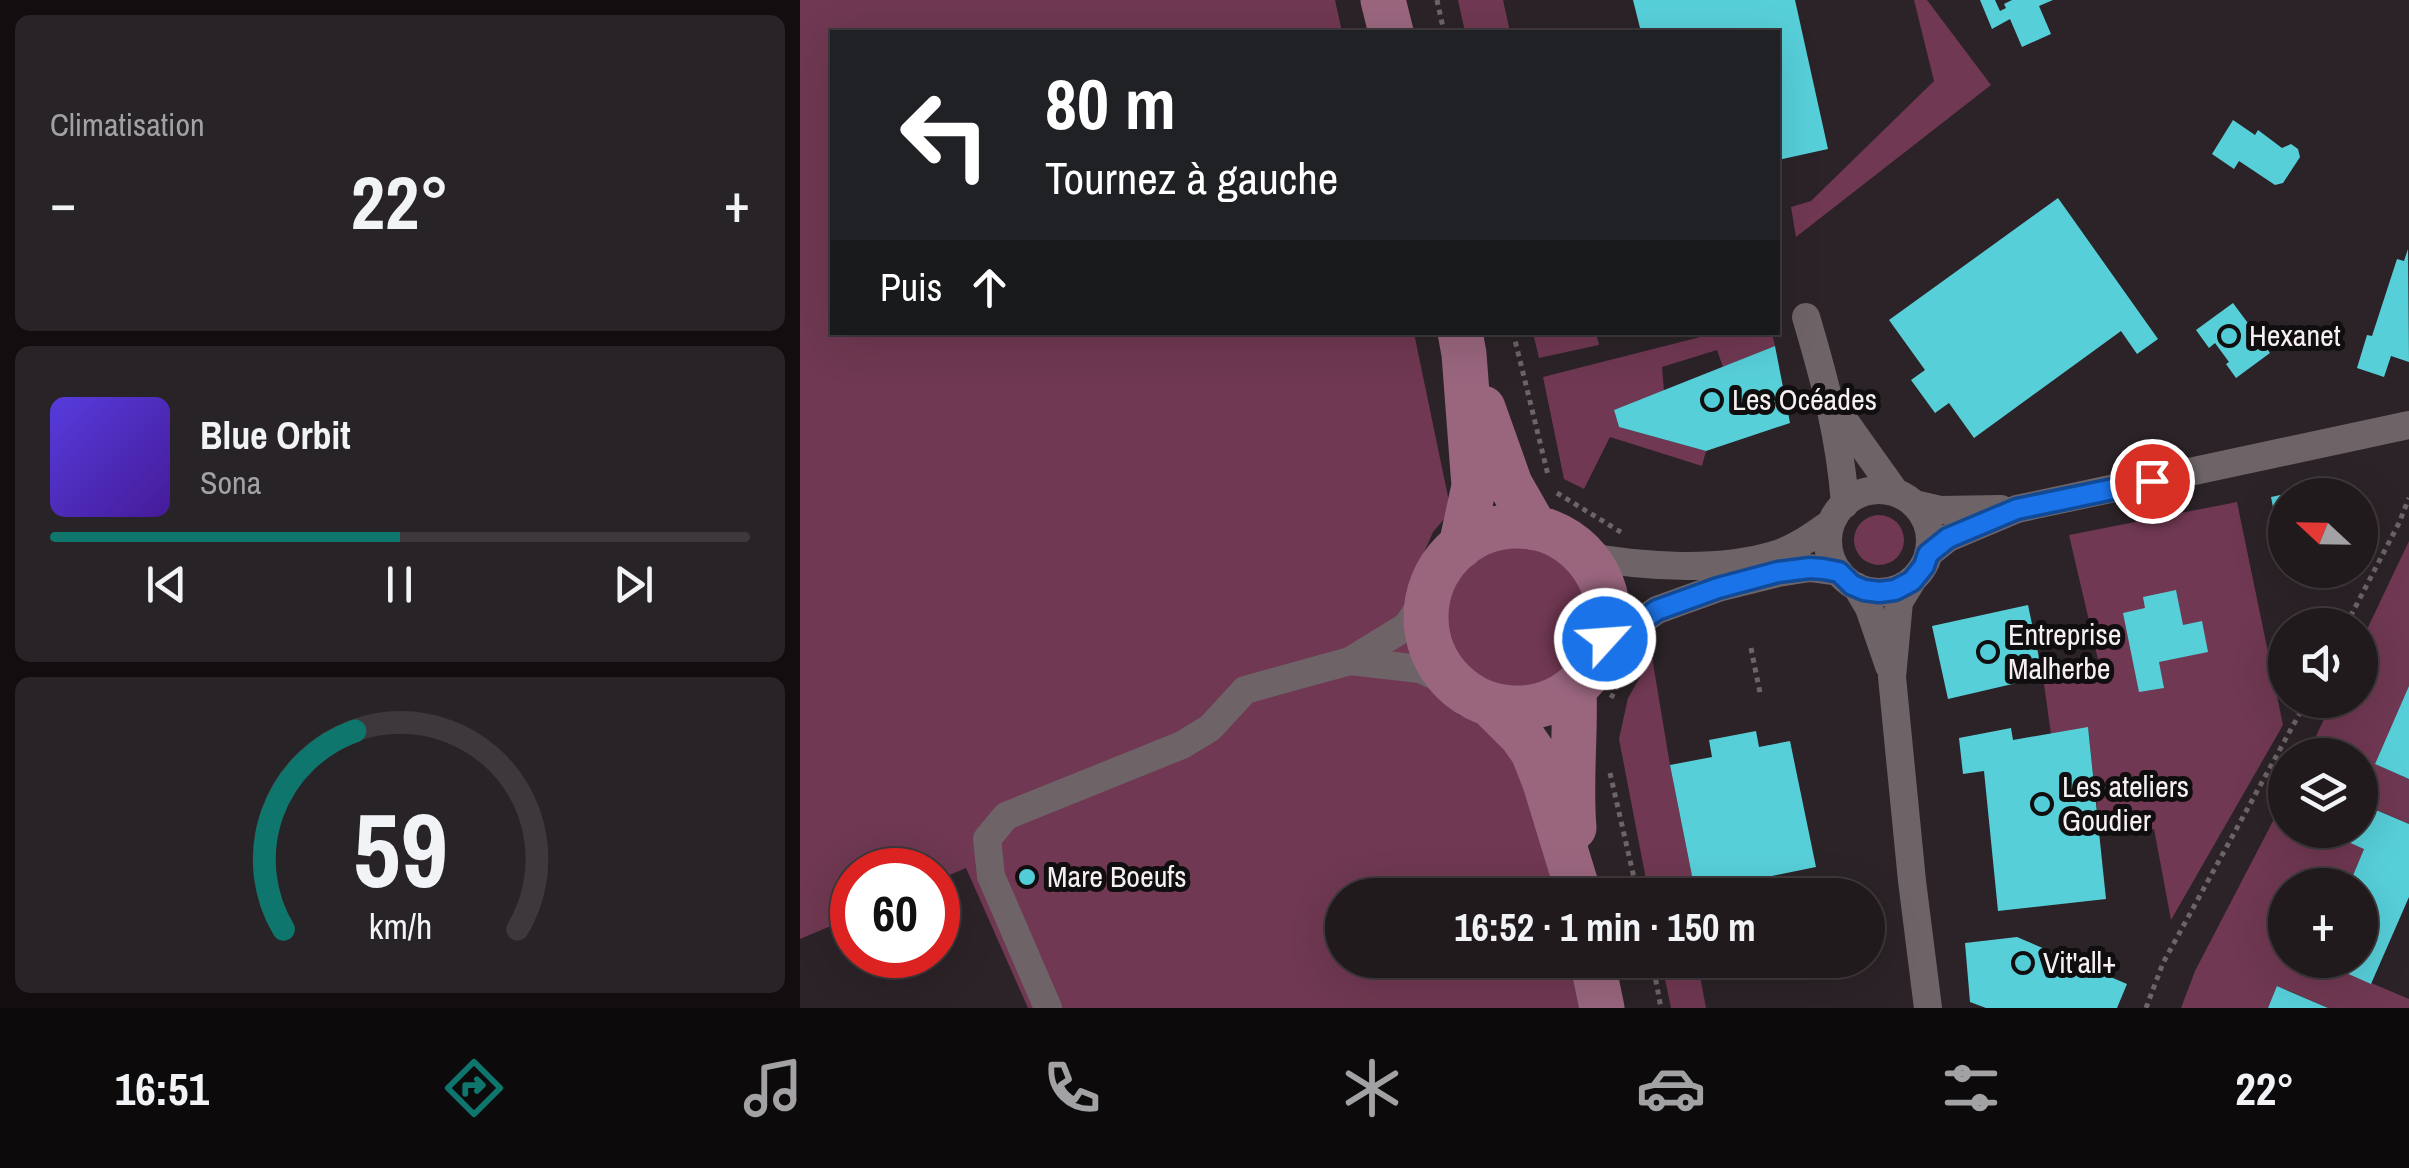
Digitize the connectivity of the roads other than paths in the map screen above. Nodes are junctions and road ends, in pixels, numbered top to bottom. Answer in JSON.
{"nodes":[{"id":1,"x":1383,"y":0,"type":"edge"},
{"id":2,"x":1390,"y":30,"type":"edge"},
{"id":3,"x":1806,"y":317,"type":"dead end"},
{"id":4,"x":1462,"y":344,"type":"edge"},
{"id":5,"x":1830,"y":398,"type":"junction"},
{"id":6,"x":2409,"y":425,"type":"edge"},
{"id":7,"x":1905,"y":499,"type":"junction"},
{"id":8,"x":2017,"y":509,"type":"junction"},
{"id":9,"x":1838,"y":513,"type":"junction"},
{"id":10,"x":1536,"y":528,"type":"junction"},
{"id":11,"x":1461,"y":546,"type":"junction"},
{"id":12,"x":1928,"y":554,"type":"junction"},
{"id":13,"x":1584,"y":556,"type":"junction"},
{"id":14,"x":1847,"y":579,"type":"junction"},
{"id":15,"x":1912,"y":581,"type":"junction"},
{"id":16,"x":1430,"y":591,"type":"junction"},
{"id":17,"x":1616,"y":656,"type":"junction"},
{"id":18,"x":1350,"y":661,"type":"junction"},
{"id":19,"x":1892,"y":677,"type":"junction"},
{"id":20,"x":1473,"y":695,"type":"junction"},
{"id":21,"x":1591,"y":699,"type":"junction"},
{"id":22,"x":1575,"y":878,"type":"edge"},
{"id":23,"x":1578,"y":878,"type":"edge"},
{"id":24,"x":1596,"y":978,"type":"edge"},
{"id":25,"x":1048,"y":1008,"type":"edge"},
{"id":26,"x":1602,"y":1008,"type":"edge"},
{"id":27,"x":1928,"y":1008,"type":"edge"}],
"edges":[{"from":1,"to":2,"type":"main road"},
{"from":3,"to":5,"type":"street"},
{"from":4,"to":10,"type":"main road"},
{"from":4,"to":11,"type":"main road"},
{"from":5,"to":7,"type":"street"},
{"from":5,"to":9,"type":"street"},
{"from":6,"to":8,"type":"street"},
{"from":7,"to":8,"type":"street"},
{"from":7,"to":9,"type":"street"},
{"from":7,"to":12,"type":"street"},
{"from":8,"to":12,"type":"street"},
{"from":9,"to":13,"type":"street"},
{"from":9,"to":14,"type":"street"},
{"from":10,"to":11,"type":"main road"},
{"from":10,"to":13,"type":"main road"},
{"from":11,"to":16,"type":"main road"},
{"from":12,"to":15,"type":"street"},
{"from":13,"to":17,"type":"main road"},
{"from":14,"to":15,"type":"street"},
{"from":14,"to":17,"type":"street"},
{"from":14,"to":19,"type":"street"},
{"from":15,"to":19,"type":"street"},
{"from":16,"to":18,"type":"street"},
{"from":16,"to":20,"type":"main road"},
{"from":17,"to":21,"type":"main road"},
{"from":18,"to":20,"type":"street"},
{"from":18,"to":25,"type":"street"},
{"from":19,"to":27,"type":"street"},
{"from":20,"to":21,"type":"main road"},
{"from":20,"to":22,"type":"main road"},
{"from":21,"to":23,"type":"main road"},
{"from":24,"to":26,"type":"main road"}]}
